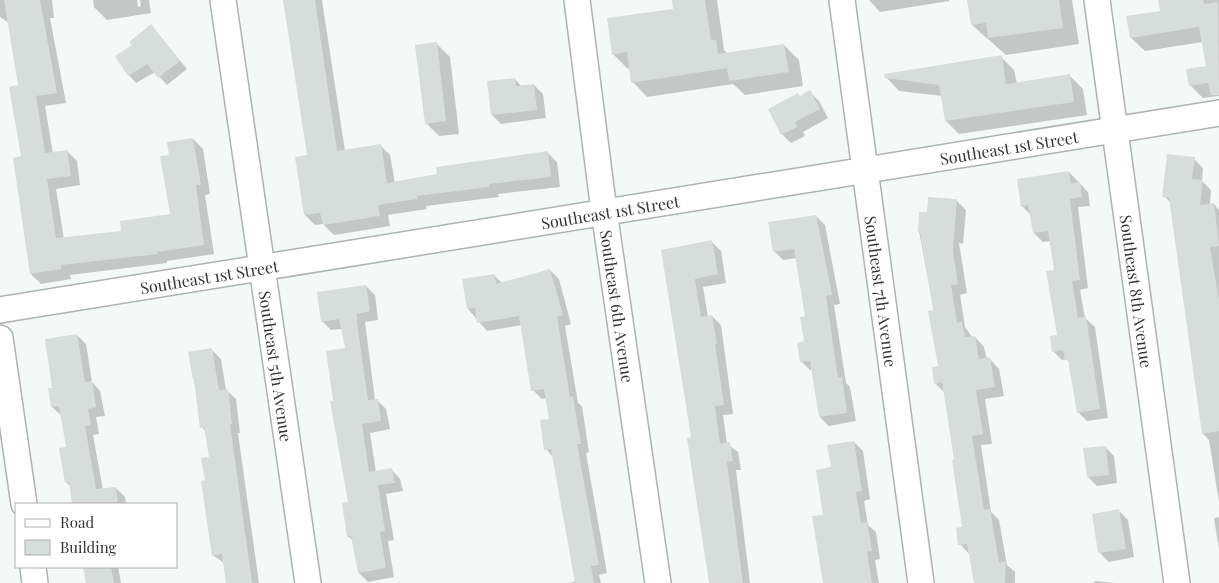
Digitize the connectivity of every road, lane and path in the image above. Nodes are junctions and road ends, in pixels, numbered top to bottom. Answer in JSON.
{"nodes":[{"id":1,"x":223,"y":0,"type":"edge"},
{"id":2,"x":577,"y":0,"type":"edge"},
{"id":3,"x":842,"y":0,"type":"edge"},
{"id":4,"x":1096,"y":0,"type":"edge"},
{"id":5,"x":1219,"y":113,"type":"edge"},
{"id":6,"x":1113,"y":130,"type":"junction"},
{"id":7,"x":864,"y":170,"type":"junction"},
{"id":8,"x":604,"y":211,"type":"junction"},
{"id":9,"x":263,"y":267,"type":"junction"},
{"id":10,"x":0,"y":310,"type":"edge"},
{"id":11,"x":0,"y":338,"type":"edge"},
{"id":12,"x":24,"y":503,"type":"edge"},
{"id":13,"x":32,"y":568,"type":"edge"},
{"id":14,"x":35,"y":583,"type":"edge"},
{"id":15,"x":308,"y":583,"type":"edge"},
{"id":16,"x":658,"y":583,"type":"edge"},
{"id":17,"x":921,"y":583,"type":"edge"},
{"id":18,"x":1177,"y":583,"type":"edge"}],
"edges":[{"from":1,"to":9,"type":"street","name":"Southeast 5th Avenue"},
{"from":2,"to":8,"type":"street","name":"Southeast 6th Avenue"},
{"from":3,"to":7,"type":"street","name":"Southeast 7th Avenue"},
{"from":4,"to":6,"type":"street","name":"Southeast 8th Avenue"},
{"from":5,"to":6,"type":"street","name":"Southeast 1st Street"},
{"from":6,"to":7,"type":"street","name":"Southeast 1st Street"},
{"from":6,"to":18,"type":"street","name":"Southeast 8th Avenue"},
{"from":7,"to":8,"type":"street","name":"Southeast 1st Street"},
{"from":7,"to":17,"type":"street","name":"Southeast 7th Avenue"},
{"from":8,"to":9,"type":"street","name":"Southeast 1st Street"},
{"from":8,"to":16,"type":"street","name":"Southeast 6th Avenue"},
{"from":9,"to":10,"type":"street","name":"Southeast 1st Street"},
{"from":9,"to":15,"type":"street","name":"Southeast 5th Avenue"},
{"from":11,"to":12,"type":"street"},
{"from":13,"to":14,"type":"street"}]}
